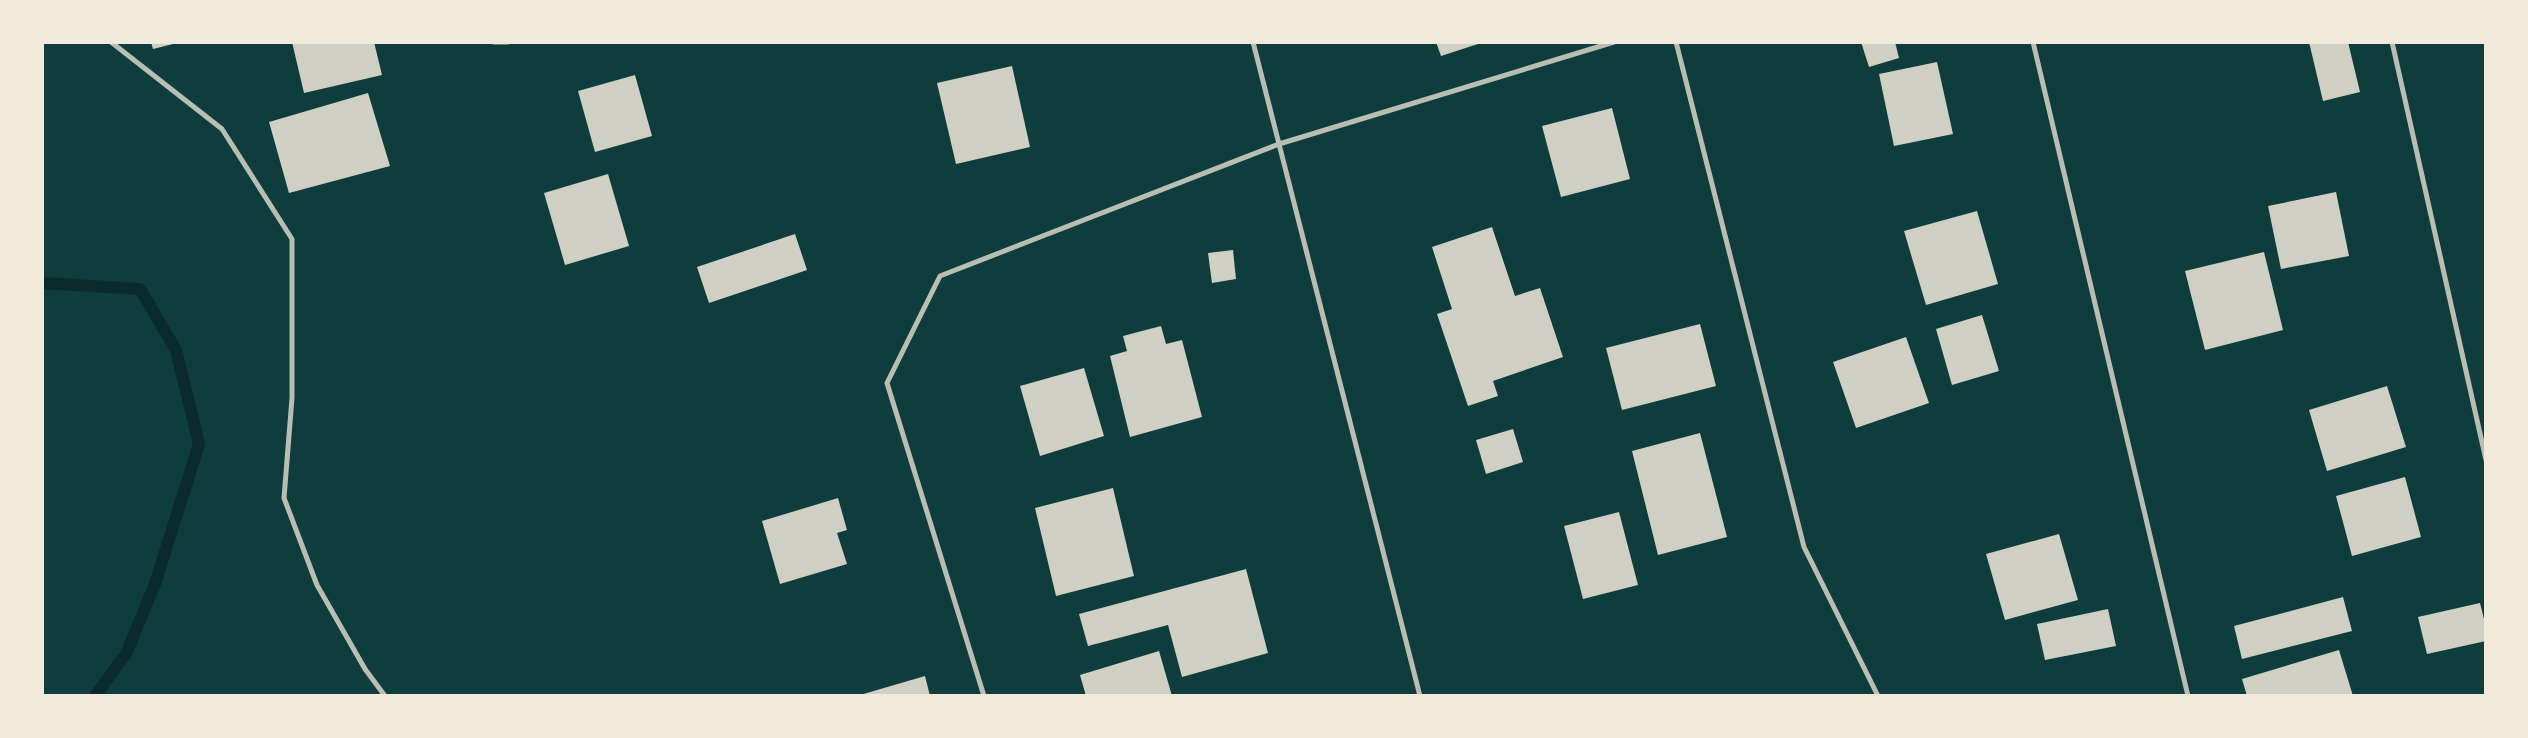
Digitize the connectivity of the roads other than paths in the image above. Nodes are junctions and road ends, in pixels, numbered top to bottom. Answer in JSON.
{"nodes":[{"id":1,"x":111,"y":42,"type":"edge"},
{"id":2,"x":494,"y":42,"type":"edge"},
{"id":3,"x":508,"y":42,"type":"edge"},
{"id":4,"x":1252,"y":42,"type":"edge"},
{"id":5,"x":1614,"y":42,"type":"edge"},
{"id":6,"x":1676,"y":42,"type":"edge"},
{"id":7,"x":2033,"y":42,"type":"edge"},
{"id":8,"x":2392,"y":42,"type":"edge"},
{"id":9,"x":1279,"y":144,"type":"junction"},
{"id":10,"x":2486,"y":460,"type":"edge"},
{"id":11,"x":385,"y":696,"type":"edge"},
{"id":12,"x":984,"y":696,"type":"edge"},
{"id":13,"x":1420,"y":696,"type":"edge"},
{"id":14,"x":1878,"y":696,"type":"edge"},
{"id":15,"x":2188,"y":696,"type":"edge"}],
"edges":[{"from":1,"to":11,"type":"street"},
{"from":2,"to":3,"type":"street"},
{"from":4,"to":9,"type":"street"},
{"from":5,"to":9,"type":"street"},
{"from":6,"to":14,"type":"street"},
{"from":7,"to":15,"type":"street"},
{"from":8,"to":10,"type":"street"},
{"from":9,"to":12,"type":"street"},
{"from":9,"to":13,"type":"street"}]}
